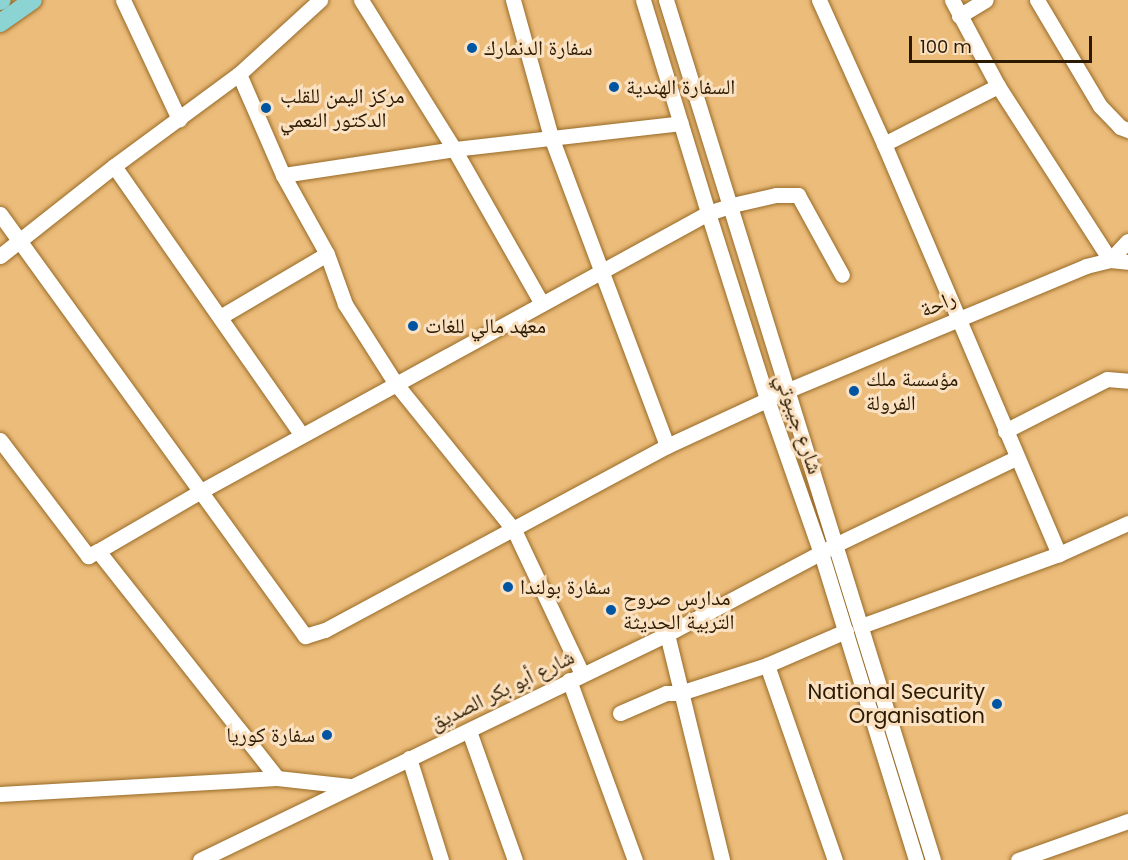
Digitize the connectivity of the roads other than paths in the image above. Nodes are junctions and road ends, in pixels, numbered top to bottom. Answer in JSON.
{"nodes":[{"id":1,"x":33,"y":0,"type":"edge"},
{"id":2,"x":123,"y":0,"type":"edge"},
{"id":3,"x":320,"y":0,"type":"edge"},
{"id":4,"x":361,"y":0,"type":"edge"},
{"id":5,"x":513,"y":0,"type":"edge"},
{"id":6,"x":643,"y":0,"type":"edge"},
{"id":7,"x":666,"y":0,"type":"edge"},
{"id":8,"x":819,"y":0,"type":"edge"},
{"id":9,"x":952,"y":0,"type":"edge"},
{"id":10,"x":986,"y":0,"type":"edge"},
{"id":11,"x":1037,"y":0,"type":"edge"},
{"id":12,"x":959,"y":16,"type":"junction"},
{"id":13,"x":0,"y":23,"type":"edge"},
{"id":14,"x":239,"y":74,"type":"junction"},
{"id":15,"x":998,"y":86,"type":"junction"},
{"id":16,"x":179,"y":119,"type":"junction"},
{"id":17,"x":681,"y":123,"type":"junction"},
{"id":18,"x":1128,"y":130,"type":"edge"},
{"id":19,"x":551,"y":137,"type":"junction"},
{"id":20,"x":884,"y":144,"type":"junction"},
{"id":21,"x":454,"y":149,"type":"junction"},
{"id":22,"x":114,"y":166,"type":"junction"},
{"id":23,"x":283,"y":175,"type":"junction"},
{"id":24,"x":732,"y":205,"type":"junction"},
{"id":25,"x":708,"y":213,"type":"junction"},
{"id":26,"x":0,"y":214,"type":"edge"},
{"id":27,"x":20,"y":240,"type":"junction"},
{"id":28,"x":1128,"y":241,"type":"edge"},
{"id":29,"x":327,"y":254,"type":"junction"},
{"id":30,"x":0,"y":256,"type":"edge"},
{"id":31,"x":1110,"y":260,"type":"junction"},
{"id":32,"x":1128,"y":262,"type":"edge"},
{"id":33,"x":600,"y":272,"type":"junction"},
{"id":34,"x":842,"y":275,"type":"dead end"},
{"id":35,"x":542,"y":304,"type":"junction"},
{"id":36,"x":220,"y":317,"type":"junction"},
{"id":37,"x":958,"y":318,"type":"junction"},
{"id":38,"x":1128,"y":381,"type":"edge"},
{"id":39,"x":396,"y":384,"type":"junction"},
{"id":40,"x":786,"y":391,"type":"junction"},
{"id":41,"x":767,"y":399,"type":"junction"},
{"id":42,"x":1005,"y":431,"type":"junction"},
{"id":43,"x":302,"y":435,"type":"junction"},
{"id":44,"x":0,"y":440,"type":"edge"},
{"id":45,"x":667,"y":446,"type":"junction"},
{"id":46,"x":1016,"y":458,"type":"junction"},
{"id":47,"x":201,"y":491,"type":"junction"},
{"id":48,"x":1128,"y":523,"type":"edge"},
{"id":49,"x":514,"y":530,"type":"junction"},
{"id":50,"x":837,"y":544,"type":"junction"},
{"id":51,"x":98,"y":550,"type":"junction"},
{"id":52,"x":821,"y":553,"type":"junction"},
{"id":53,"x":1059,"y":554,"type":"junction"},
{"id":54,"x":861,"y":626,"type":"junction"},
{"id":55,"x":846,"y":632,"type":"junction"},
{"id":56,"x":668,"y":634,"type":"junction"},
{"id":57,"x":767,"y":665,"type":"junction"},
{"id":58,"x":575,"y":677,"type":"junction"},
{"id":59,"x":680,"y":693,"type":"junction"},
{"id":60,"x":620,"y":713,"type":"dead end"},
{"id":61,"x":469,"y":731,"type":"junction"},
{"id":62,"x":409,"y":758,"type":"junction"},
{"id":63,"x":277,"y":778,"type":"junction"},
{"id":64,"x":351,"y":786,"type":"junction"},
{"id":65,"x":0,"y":794,"type":"edge"},
{"id":66,"x":1128,"y":821,"type":"edge"},
{"id":67,"x":1051,"y":855,"type":"edge"},
{"id":68,"x":200,"y":860,"type":"edge"},
{"id":69,"x":441,"y":860,"type":"edge"},
{"id":70,"x":515,"y":860,"type":"edge"},
{"id":71,"x":635,"y":860,"type":"edge"},
{"id":72,"x":722,"y":860,"type":"edge"},
{"id":73,"x":836,"y":860,"type":"edge"},
{"id":74,"x":916,"y":860,"type":"edge"},
{"id":75,"x":933,"y":860,"type":"edge"},
{"id":76,"x":1018,"y":860,"type":"edge"}],
"edges":[{"from":1,"to":13,"type":"main road"},
{"from":2,"to":16,"type":"street"},
{"from":3,"to":14,"type":"street"},
{"from":4,"to":21,"type":"street"},
{"from":5,"to":19,"type":"street"},
{"from":6,"to":17,"type":"street","name":"شارع جيبوتي"},
{"from":7,"to":24,"type":"street","name":"شارع جيبوتي"},
{"from":8,"to":20,"type":"street"},
{"from":9,"to":12,"type":"street"},
{"from":10,"to":12,"type":"street"},
{"from":11,"to":18,"type":"street"},
{"from":12,"to":15,"type":"street"},
{"from":14,"to":16,"type":"street"},
{"from":14,"to":23,"type":"street"},
{"from":15,"to":20,"type":"street"},
{"from":15,"to":31,"type":"street"},
{"from":16,"to":22,"type":"street"},
{"from":17,"to":19,"type":"street"},
{"from":17,"to":25,"type":"street","name":"شارع جيبوتي"},
{"from":19,"to":21,"type":"street"},
{"from":19,"to":33,"type":"street"},
{"from":20,"to":37,"type":"street"},
{"from":21,"to":23,"type":"street"},
{"from":21,"to":35,"type":"street"},
{"from":22,"to":27,"type":"street"},
{"from":22,"to":36,"type":"street"},
{"from":23,"to":29,"type":"street"},
{"from":24,"to":25,"type":"street"},
{"from":24,"to":34,"type":"street"},
{"from":24,"to":40,"type":"street","name":"شارع جيبوتي"},
{"from":25,"to":33,"type":"street"},
{"from":25,"to":41,"type":"street","name":"شارع جيبوتي"},
{"from":26,"to":27,"type":"street"},
{"from":27,"to":30,"type":"street"},
{"from":27,"to":47,"type":"street"},
{"from":28,"to":31,"type":"street"},
{"from":29,"to":36,"type":"street"},
{"from":29,"to":39,"type":"street"},
{"from":31,"to":32,"type":"street","name":"راحة"},
{"from":31,"to":37,"type":"street","name":"راحة"},
{"from":33,"to":35,"type":"street"},
{"from":33,"to":45,"type":"street"},
{"from":35,"to":39,"type":"street"},
{"from":36,"to":43,"type":"street"},
{"from":37,"to":40,"type":"street","name":"راحة"},
{"from":37,"to":42,"type":"street"},
{"from":38,"to":42,"type":"street"},
{"from":39,"to":43,"type":"street"},
{"from":39,"to":49,"type":"street"},
{"from":40,"to":41,"type":"street","name":"راحة"},
{"from":40,"to":50,"type":"street","name":"شارع جيبوتي"},
{"from":41,"to":45,"type":"street","name":"راحة"},
{"from":41,"to":52,"type":"street","name":"شارع جيبوتي"},
{"from":42,"to":46,"type":"street"},
{"from":43,"to":47,"type":"street"},
{"from":44,"to":51,"type":"street"},
{"from":45,"to":49,"type":"street","name":"راحة"},
{"from":46,"to":50,"type":"street","name":"شارع أبو بكر الصديق"},
{"from":46,"to":53,"type":"street"},
{"from":47,"to":49,"type":"street","name":"راحة"},
{"from":47,"to":51,"type":"street"},
{"from":48,"to":53,"type":"street"},
{"from":49,"to":58,"type":"street"},
{"from":50,"to":52,"type":"street","name":"شارع أبو بكر الصديق"},
{"from":50,"to":54,"type":"street","name":"شارع جيبوتي"},
{"from":51,"to":63,"type":"street"},
{"from":52,"to":55,"type":"street","name":"شارع جيبوتي"},
{"from":52,"to":56,"type":"street","name":"شارع أبو بكر الصديق"},
{"from":53,"to":54,"type":"street"},
{"from":54,"to":75,"type":"street","name":"شارع جيبوتي"},
{"from":55,"to":57,"type":"street"},
{"from":55,"to":74,"type":"street","name":"شارع جيبوتي"},
{"from":56,"to":58,"type":"street","name":"شارع أبو بكر الصديق"},
{"from":56,"to":59,"type":"street"},
{"from":57,"to":59,"type":"street"},
{"from":57,"to":73,"type":"street"},
{"from":58,"to":61,"type":"street","name":"شارع أبو بكر الصديق"},
{"from":58,"to":71,"type":"street"},
{"from":59,"to":60,"type":"street"},
{"from":59,"to":72,"type":"street"},
{"from":61,"to":62,"type":"street","name":"شارع أبو بكر الصديق"},
{"from":61,"to":70,"type":"street"},
{"from":62,"to":64,"type":"street","name":"شارع أبو بكر الصديق"},
{"from":62,"to":69,"type":"street"},
{"from":63,"to":64,"type":"street"},
{"from":63,"to":65,"type":"street"},
{"from":64,"to":68,"type":"street","name":"شارع أبو بكر الصديق"},
{"from":66,"to":67,"type":"street"},
{"from":67,"to":76,"type":"street"}]}
